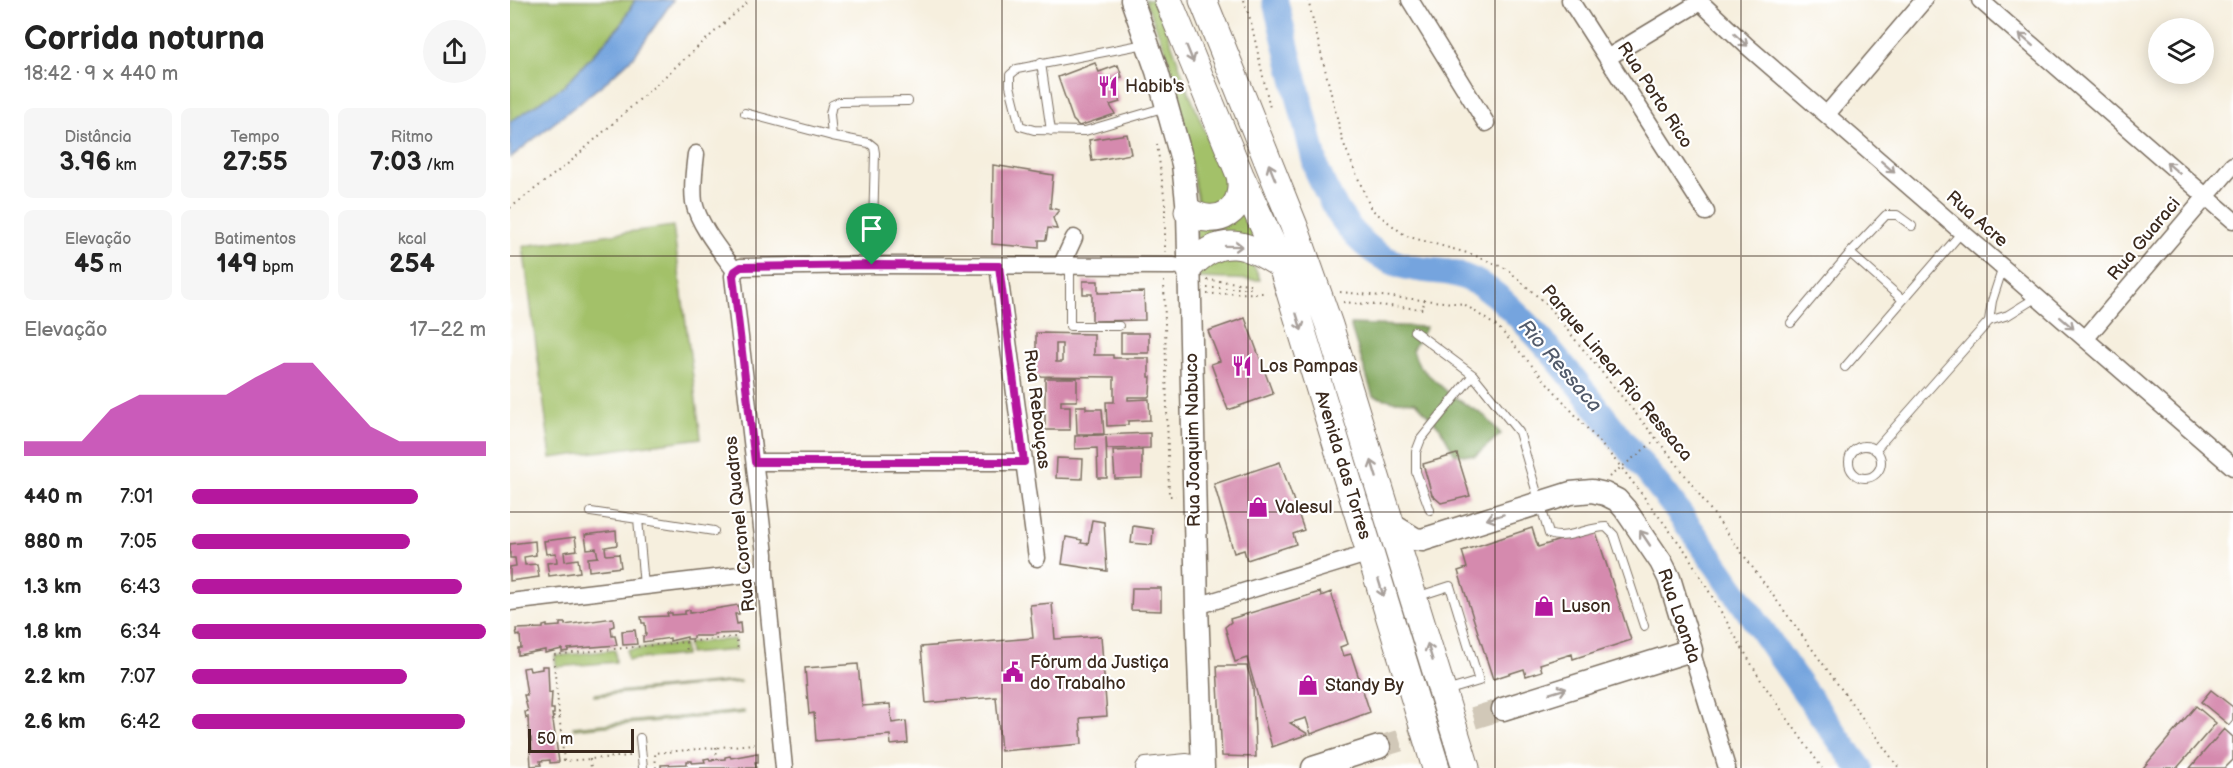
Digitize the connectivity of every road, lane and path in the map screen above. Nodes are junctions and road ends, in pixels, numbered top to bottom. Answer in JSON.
{"nodes":[{"id":1,"x":750,"y":0,"type":"edge"},
{"id":2,"x":1132,"y":0,"type":"edge"},
{"id":3,"x":1168,"y":0,"type":"edge"},
{"id":4,"x":1203,"y":0,"type":"edge"},
{"id":5,"x":1244,"y":0,"type":"edge"},
{"id":6,"x":1308,"y":0,"type":"edge"},
{"id":7,"x":1410,"y":0,"type":"edge"},
{"id":8,"x":1570,"y":0,"type":"edge"},
{"id":9,"x":1924,"y":0,"type":"edge"},
{"id":10,"x":1980,"y":0,"type":"edge"},
{"id":11,"x":1699,"y":1,"type":"edge"},
{"id":12,"x":1149,"y":43,"type":"junction"},
{"id":13,"x":1607,"y":58,"type":"junction"},
{"id":14,"x":1041,"y":63,"type":"junction"},
{"id":15,"x":908,"y":101,"type":"dead end"},
{"id":16,"x":1168,"y":110,"type":"junction"},
{"id":17,"x":1270,"y":111,"type":"dead end"},
{"id":18,"x":745,"y":113,"type":"dead end"},
{"id":19,"x":1827,"y":114,"type":"junction"},
{"id":20,"x":1485,"y":123,"type":"dead end"},
{"id":21,"x":1051,"y":131,"type":"junction"},
{"id":22,"x":832,"y":136,"type":"junction"},
{"id":23,"x":1157,"y":140,"type":"dead end"},
{"id":24,"x":696,"y":154,"type":"dead end"},
{"id":25,"x":2233,"y":165,"type":"edge"},
{"id":26,"x":1240,"y":175,"type":"junction"},
{"id":27,"x":2206,"y":197,"type":"junction"},
{"id":28,"x":510,"y":208,"type":"edge"},
{"id":29,"x":1180,"y":212,"type":"junction"},
{"id":30,"x":1706,"y":212,"type":"dead end"},
{"id":31,"x":2233,"y":220,"type":"edge"},
{"id":32,"x":1912,"y":226,"type":"dead end"},
{"id":33,"x":1962,"y":232,"type":"junction"},
{"id":34,"x":1074,"y":238,"type":"dead end"},
{"id":35,"x":1850,"y":254,"type":"junction"},
{"id":36,"x":872,"y":265,"type":"junction"},
{"id":37,"x":999,"y":266,"type":"junction"},
{"id":38,"x":1066,"y":266,"type":"junction"},
{"id":39,"x":1282,"y":266,"type":"junction"},
{"id":40,"x":2003,"y":267,"type":"junction"},
{"id":41,"x":1177,"y":269,"type":"junction"},
{"id":42,"x":734,"y":273,"type":"junction"},
{"id":43,"x":1340,"y":292,"type":"dead end"},
{"id":44,"x":1264,"y":293,"type":"dead end"},
{"id":45,"x":2038,"y":297,"type":"junction"},
{"id":46,"x":1424,"y":299,"type":"junction"},
{"id":47,"x":1903,"y":300,"type":"junction"},
{"id":48,"x":1337,"y":301,"type":"dead end"},
{"id":49,"x":1989,"y":321,"type":"junction"},
{"id":50,"x":1791,"y":324,"type":"dead end"},
{"id":51,"x":1119,"y":326,"type":"dead end"},
{"id":52,"x":1414,"y":331,"type":"dead end"},
{"id":53,"x":2085,"y":339,"type":"junction"},
{"id":54,"x":1845,"y":367,"type":"dead end"},
{"id":55,"x":1473,"y":375,"type":"junction"},
{"id":56,"x":1656,"y":440,"type":"junction"},
{"id":57,"x":1875,"y":450,"type":"dead end"},
{"id":58,"x":755,"y":462,"type":"junction"},
{"id":59,"x":1024,"y":462,"type":"junction"},
{"id":60,"x":1621,"y":467,"type":"junction"},
{"id":61,"x":2233,"y":467,"type":"edge"},
{"id":62,"x":1169,"y":496,"type":"dead end"},
{"id":63,"x":1540,"y":503,"type":"junction"},
{"id":64,"x":1430,"y":510,"type":"dead end"},
{"id":65,"x":591,"y":512,"type":"dead end"},
{"id":66,"x":638,"y":519,"type":"junction"},
{"id":67,"x":1392,"y":525,"type":"junction"},
{"id":68,"x":714,"y":531,"type":"dead end"},
{"id":69,"x":1370,"y":553,"type":"junction"},
{"id":70,"x":1037,"y":558,"type":"dead end"},
{"id":71,"x":765,"y":572,"type":"junction"},
{"id":72,"x":644,"y":586,"type":"junction"},
{"id":73,"x":1413,"y":597,"type":"junction"},
{"id":74,"x":510,"y":602,"type":"edge"},
{"id":75,"x":1197,"y":606,"type":"junction"},
{"id":76,"x":1644,"y":626,"type":"dead end"},
{"id":77,"x":684,"y":637,"type":"dead end"},
{"id":78,"x":685,"y":642,"type":"junction"},
{"id":79,"x":559,"y":649,"type":"dead end"},
{"id":80,"x":738,"y":650,"type":"dead end"},
{"id":81,"x":1691,"y":650,"type":"junction"},
{"id":82,"x":559,"y":654,"type":"junction"},
{"id":83,"x":687,"y":654,"type":"dead end"},
{"id":84,"x":1442,"y":692,"type":"junction"},
{"id":85,"x":1503,"y":709,"type":"tunnel mouth"},
{"id":86,"x":553,"y":717,"type":"dead end"},
{"id":87,"x":560,"y":717,"type":"junction"},
{"id":88,"x":640,"y":738,"type":"dead end"},
{"id":89,"x":754,"y":744,"type":"dead end"},
{"id":90,"x":716,"y":747,"type":"junction"},
{"id":91,"x":1379,"y":747,"type":"tunnel mouth"},
{"id":92,"x":634,"y":755,"type":"dead end"},
{"id":93,"x":590,"y":759,"type":"junction"},
{"id":94,"x":717,"y":760,"type":"dead end"},
{"id":95,"x":1195,"y":766,"type":"edge"},
{"id":96,"x":591,"y":768,"type":"edge"},
{"id":97,"x":643,"y":768,"type":"edge"},
{"id":98,"x":656,"y":768,"type":"edge"},
{"id":99,"x":784,"y":768,"type":"edge"},
{"id":100,"x":1146,"y":768,"type":"edge"},
{"id":101,"x":1313,"y":768,"type":"edge"},
{"id":102,"x":1436,"y":768,"type":"edge"},
{"id":103,"x":1466,"y":768,"type":"edge"},
{"id":104,"x":1727,"y":768,"type":"edge"},
{"id":105,"x":1822,"y":768,"type":"edge"},
{"id":106,"x":1899,"y":768,"type":"edge"}],
"edges":[{"from":1,"to":28,"type":"path"},
{"from":2,"to":12,"type":"main road","name":"Rua Joaquim Nabuco"},
{"from":3,"to":26,"type":"highway","name":"Avenida das Torres","one_way":true},
{"from":67,"to":4,"type":"highway","name":"Avenida das Torres","one_way":true},
{"from":5,"to":17,"type":"path"},
{"from":6,"to":56,"type":"path","name":"Parque Linear Rio Ressaca"},
{"from":7,"to":20,"type":"street"},
{"from":8,"to":13,"type":"street","name":"Rua Porto Rico"},
{"from":9,"to":19,"type":"street"},
{"from":27,"to":10,"type":"street","one_way":true},
{"from":11,"to":13,"type":"street"},
{"from":11,"to":19,"type":"street","name":"Rua Acre","one_way":true},
{"from":12,"to":14,"type":"lane"},
{"from":12,"to":16,"type":"main road","name":"Rua Joaquim Nabuco"},
{"from":13,"to":30,"type":"street","name":"Rua Porto Rico"},
{"from":14,"to":21,"type":"lane"},
{"from":14,"to":21,"type":"lane"},
{"from":15,"to":22,"type":"lane"},
{"from":16,"to":21,"type":"lane"},
{"from":16,"to":29,"type":"main road","name":"Rua Joaquim Nabuco"},
{"from":18,"to":22,"type":"lane"},
{"from":19,"to":33,"type":"street","name":"Rua Acre","one_way":true},
{"from":22,"to":36,"type":"lane"},
{"from":23,"to":41,"type":"path"},
{"from":24,"to":42,"type":"street"},
{"from":25,"to":27,"type":"street","name":"Rua Guaraci"},
{"from":26,"to":29,"type":"highway"},
{"from":26,"to":39,"type":"highway","name":"Avenida das Torres"},
{"from":27,"to":31,"type":"street"},
{"from":27,"to":53,"type":"street","name":"Rua Guaraci"},
{"from":29,"to":41,"type":"main road","name":"Rua Joaquim Nabuco"},
{"from":32,"to":35,"type":"lane"},
{"from":33,"to":40,"type":"street","name":"Rua Acre"},
{"from":33,"to":47,"type":"lane"},
{"from":34,"to":38,"type":"street"},
{"from":35,"to":47,"type":"lane"},
{"from":35,"to":50,"type":"lane"},
{"from":36,"to":37,"type":"street"},
{"from":36,"to":42,"type":"street"},
{"from":37,"to":38,"type":"street"},
{"from":37,"to":59,"type":"street","name":"Rua Rebouças"},
{"from":38,"to":41,"type":"street"},
{"from":38,"to":51,"type":"lane"},
{"from":41,"to":39,"type":"highway","one_way":true},
{"from":39,"to":69,"type":"highway","name":"Avenida das Torres","one_way":true},
{"from":40,"to":45,"type":"street","name":"Rua Acre"},
{"from":40,"to":49,"type":"lane"},
{"from":41,"to":44,"type":"path"},
{"from":41,"to":62,"type":"path"},
{"from":41,"to":75,"type":"main road","name":"Rua Joaquim Nabuco"},
{"from":41,"to":95,"type":"main road","name":"Rua Joaquim Nabuco"},
{"from":42,"to":58,"type":"street","name":"Rua Coronel Quadros"},
{"from":43,"to":46,"type":"path"},
{"from":45,"to":49,"type":"lane"},
{"from":45,"to":53,"type":"street","name":"Rua Acre","one_way":true},
{"from":46,"to":48,"type":"path"},
{"from":46,"to":60,"type":"path"},
{"from":47,"to":54,"type":"lane"},
{"from":49,"to":57,"type":"lane"},
{"from":52,"to":55,"type":"lane"},
{"from":53,"to":61,"type":"street","name":"Rua Acre"},
{"from":55,"to":63,"type":"lane"},
{"from":55,"to":64,"type":"lane"},
{"from":56,"to":60,"type":"path"},
{"from":56,"to":106,"type":"path","name":"Parque Linear Rio Ressaca"},
{"from":58,"to":59,"type":"street"},
{"from":58,"to":71,"type":"street","name":"Rua Coronel Quadros"},
{"from":59,"to":70,"type":"street","name":"Rua Rebouças"},
{"from":60,"to":105,"type":"path"},
{"from":63,"to":67,"type":"main road","one_way":true},
{"from":63,"to":76,"type":"lane"},
{"from":81,"to":63,"type":"main road","name":"Rua Loanda","one_way":true},
{"from":65,"to":66,"type":"lane"},
{"from":66,"to":68,"type":"lane"},
{"from":66,"to":72,"type":"lane"},
{"from":67,"to":73,"type":"highway","name":"Avenida das Torres"},
{"from":69,"to":75,"type":"street"},
{"from":69,"to":102,"type":"highway","name":"Avenida das Torres","one_way":true},
{"from":71,"to":72,"type":"street"},
{"from":71,"to":99,"type":"street","name":"Rua Coronel Quadros"},
{"from":72,"to":74,"type":"street"},
{"from":84,"to":73,"type":"highway","name":"Avenida das Torres","one_way":true},
{"from":73,"to":84,"type":"lane"},
{"from":75,"to":95,"type":"main road","name":"Rua Joaquim Nabuco"},
{"from":77,"to":78,"type":"path"},
{"from":78,"to":80,"type":"path"},
{"from":78,"to":82,"type":"path"},
{"from":78,"to":83,"type":"path"},
{"from":79,"to":82,"type":"path"},
{"from":85,"to":81,"type":"main road","one_way":true},
{"from":81,"to":104,"type":"street","name":"Rua Loanda"},
{"from":82,"to":87,"type":"path"},
{"from":84,"to":103,"type":"highway","name":"Avenida das Torres"},
{"from":86,"to":87,"type":"path"},
{"from":87,"to":93,"type":"path"},
{"from":88,"to":97,"type":"lane"},
{"from":89,"to":90,"type":"path"},
{"from":90,"to":94,"type":"path"},
{"from":90,"to":98,"type":"path"},
{"from":91,"to":101,"type":"main road"},
{"from":92,"to":93,"type":"path"},
{"from":93,"to":96,"type":"path"},
{"from":95,"to":100,"type":"street"}]}
